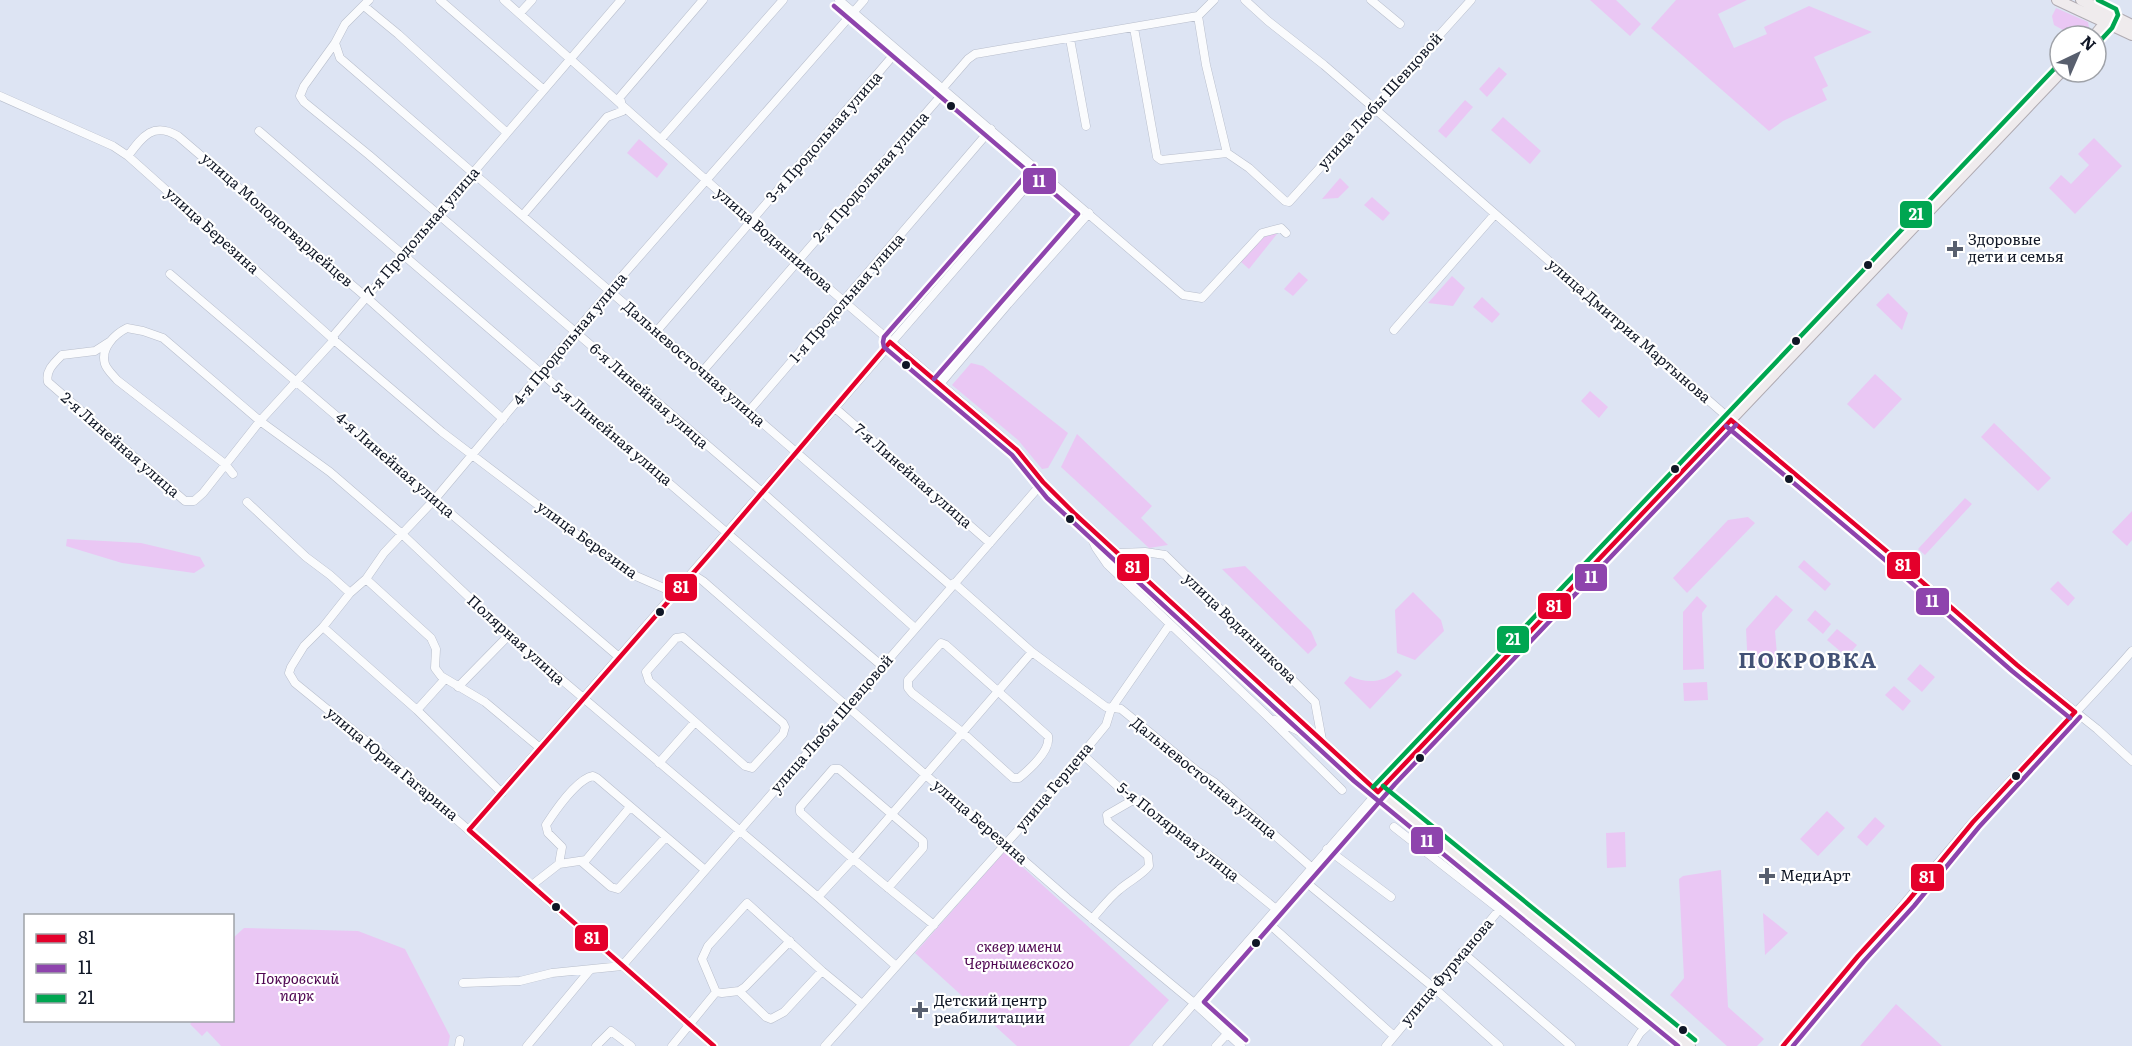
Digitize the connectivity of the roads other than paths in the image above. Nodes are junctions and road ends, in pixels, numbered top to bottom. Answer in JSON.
{"nodes":[{"id":1,"x":440,"y":0,"type":"edge"},
{"id":2,"x":504,"y":0,"type":"edge"},
{"id":3,"x":532,"y":0,"type":"edge"},
{"id":4,"x":621,"y":0,"type":"edge"},
{"id":5,"x":703,"y":0,"type":"edge"},
{"id":6,"x":783,"y":0,"type":"edge"},
{"id":7,"x":839,"y":0,"type":"edge"},
{"id":8,"x":864,"y":0,"type":"edge"},
{"id":9,"x":1214,"y":0,"type":"edge"},
{"id":10,"x":1245,"y":0,"type":"edge"},
{"id":11,"x":1371,"y":0,"type":"edge"},
{"id":12,"x":1471,"y":0,"type":"edge"},
{"id":13,"x":2057,"y":0,"type":"edge"},
{"id":14,"x":2081,"y":0,"type":"edge"},
{"id":15,"x":367,"y":3,"type":"edge"},
{"id":16,"x":853,"y":12,"type":"junction"},
{"id":17,"x":520,"y":13,"type":"junction"},
{"id":18,"x":1198,"y":16,"type":"junction"},
{"id":19,"x":2109,"y":19,"type":"junction"},
{"id":20,"x":1400,"y":24,"type":"dead end"},
{"id":21,"x":2105,"y":24,"type":"edge"},
{"id":22,"x":2132,"y":25,"type":"edge"},
{"id":23,"x":1134,"y":27,"type":"junction"},
{"id":24,"x":2132,"y":35,"type":"edge"},
{"id":25,"x":1070,"y":39,"type":"junction"},
{"id":26,"x":335,"y":43,"type":"junction"},
{"id":27,"x":897,"y":51,"type":"junction"},
{"id":28,"x":571,"y":60,"type":"junction"},
{"id":29,"x":2050,"y":84,"type":"edge"},
{"id":30,"x":544,"y":90,"type":"junction"},
{"id":31,"x":944,"y":90,"type":"junction"},
{"id":32,"x":0,"y":96,"type":"edge"},
{"id":33,"x":622,"y":104,"type":"junction"},
{"id":34,"x":1375,"y":109,"type":"junction"},
{"id":35,"x":1086,"y":126,"type":"dead end"},
{"id":36,"x":991,"y":129,"type":"junction"},
{"id":37,"x":259,"y":131,"type":"dead end"},
{"id":38,"x":506,"y":132,"type":"junction"},
{"id":39,"x":661,"y":139,"type":"junction"},
{"id":40,"x":1227,"y":153,"type":"junction"},
{"id":41,"x":128,"y":156,"type":"junction"},
{"id":42,"x":1040,"y":171,"type":"junction"},
{"id":43,"x":472,"y":174,"type":"junction"},
{"id":44,"x":706,"y":180,"type":"junction"},
{"id":45,"x":1089,"y":213,"type":"junction"},
{"id":46,"x":438,"y":214,"type":"junction"},
{"id":47,"x":1496,"y":214,"type":"junction"},
{"id":48,"x":523,"y":215,"type":"junction"},
{"id":49,"x":752,"y":221,"type":"junction"},
{"id":50,"x":1283,"y":231,"type":"dead end"},
{"id":51,"x":403,"y":254,"type":"junction"},
{"id":52,"x":798,"y":262,"type":"junction"},
{"id":53,"x":170,"y":274,"type":"dead end"},
{"id":54,"x":610,"y":292,"type":"junction"},
{"id":55,"x":366,"y":297,"type":"junction"},
{"id":56,"x":843,"y":301,"type":"junction"},
{"id":57,"x":1394,"y":330,"type":"dead end"},
{"id":58,"x":657,"y":332,"type":"junction"},
{"id":59,"x":576,"y":333,"type":"junction"},
{"id":60,"x":334,"y":340,"type":"junction"},
{"id":61,"x":110,"y":341,"type":"junction"},
{"id":62,"x":890,"y":342,"type":"junction"},
{"id":63,"x":702,"y":372,"type":"junction"},
{"id":64,"x":541,"y":374,"type":"junction"},
{"id":65,"x":296,"y":380,"type":"junction"},
{"id":66,"x":940,"y":384,"type":"junction"},
{"id":67,"x":835,"y":408,"type":"junction"},
{"id":68,"x":749,"y":411,"type":"junction"},
{"id":69,"x":502,"y":419,"type":"junction"},
{"id":70,"x":1731,"y":420,"type":"junction"},
{"id":71,"x":260,"y":421,"type":"junction"},
{"id":72,"x":796,"y":454,"type":"junction"},
{"id":73,"x":472,"y":455,"type":"junction"},
{"id":74,"x":225,"y":464,"type":"junction"},
{"id":75,"x":233,"y":474,"type":"dead end"},
{"id":76,"x":1043,"y":482,"type":"junction"},
{"id":77,"x":762,"y":492,"type":"junction"},
{"id":78,"x":435,"y":499,"type":"junction"},
{"id":79,"x":247,"y":502,"type":"dead end"},
{"id":80,"x":1084,"y":522,"type":"junction"},
{"id":81,"x":728,"y":532,"type":"junction"},
{"id":82,"x":402,"y":534,"type":"junction"},
{"id":83,"x":990,"y":543,"type":"junction"},
{"id":84,"x":1119,"y":553,"type":"junction"},
{"id":85,"x":692,"y":574,"type":"junction"},
{"id":86,"x":366,"y":579,"type":"junction"},
{"id":87,"x":952,"y":585,"type":"junction"},
{"id":88,"x":350,"y":593,"type":"junction"},
{"id":89,"x":1170,"y":624,"type":"junction"},
{"id":90,"x":323,"y":627,"type":"junction"},
{"id":91,"x":915,"y":628,"type":"junction"},
{"id":92,"x":509,"y":635,"type":"junction"},
{"id":93,"x":2132,"y":651,"type":"edge"},
{"id":94,"x":1032,"y":652,"type":"junction"},
{"id":95,"x":619,"y":657,"type":"junction"},
{"id":96,"x":882,"y":666,"type":"junction"},
{"id":97,"x":445,"y":679,"type":"junction"},
{"id":98,"x":295,"y":682,"type":"joint"},
{"id":99,"x":458,"y":687,"type":"junction"},
{"id":100,"x":998,"y":691,"type":"junction"},
{"id":101,"x":583,"y":698,"type":"junction"},
{"id":102,"x":847,"y":707,"type":"junction"},
{"id":103,"x":1112,"y":709,"type":"junction"},
{"id":104,"x":417,"y":710,"type":"junction"},
{"id":105,"x":2075,"y":712,"type":"junction"},
{"id":106,"x":1265,"y":714,"type":"junction"},
{"id":107,"x":695,"y":722,"type":"junction"},
{"id":108,"x":962,"y":732,"type":"junction"},
{"id":109,"x":1322,"y":742,"type":"junction"},
{"id":110,"x":540,"y":748,"type":"junction"},
{"id":111,"x":1082,"y":754,"type":"junction"},
{"id":112,"x":2132,"y":761,"type":"edge"},
{"id":113,"x":659,"y":764,"type":"junction"},
{"id":114,"x":927,"y":774,"type":"junction"},
{"id":115,"x":1342,"y":790,"type":"dead end"},
{"id":116,"x":1378,"y":792,"type":"junction"},
{"id":117,"x":502,"y":793,"type":"junction"},
{"id":118,"x":1133,"y":800,"type":"junction"},
{"id":119,"x":630,"y":807,"type":"junction"},
{"id":120,"x":891,"y":813,"type":"junction"},
{"id":121,"x":1394,"y":827,"type":"dead end"},
{"id":122,"x":469,"y":830,"type":"junction"},
{"id":123,"x":739,"y":831,"type":"junction"},
{"id":124,"x":666,"y":837,"type":"junction"},
{"id":125,"x":1006,"y":843,"type":"junction"},
{"id":126,"x":1327,"y":849,"type":"junction"},
{"id":127,"x":853,"y":859,"type":"junction"},
{"id":128,"x":582,"y":862,"type":"junction"},
{"id":129,"x":559,"y":864,"type":"junction"},
{"id":130,"x":1311,"y":867,"type":"junction"},
{"id":131,"x":705,"y":870,"type":"junction"},
{"id":132,"x":1302,"y":879,"type":"junction"},
{"id":133,"x":532,"y":885,"type":"junction"},
{"id":134,"x":888,"y":888,"type":"junction"},
{"id":135,"x":818,"y":897,"type":"junction"},
{"id":136,"x":1391,"y":897,"type":"dead end"},
{"id":137,"x":1508,"y":898,"type":"junction"},
{"id":138,"x":1276,"y":909,"type":"junction"},
{"id":139,"x":1499,"y":909,"type":"junction"},
{"id":140,"x":1092,"y":919,"type":"junction"},
{"id":141,"x":1266,"y":921,"type":"junction"},
{"id":142,"x":934,"y":925,"type":"junction"},
{"id":143,"x":790,"y":941,"type":"junction"},
{"id":144,"x":1462,"y":952,"type":"junction"},
{"id":145,"x":622,"y":966,"type":"junction"},
{"id":146,"x":896,"y":966,"type":"junction"},
{"id":147,"x":590,"y":970,"type":"junction"},
{"id":148,"x":822,"y":971,"type":"junction"},
{"id":149,"x":463,"y":983,"type":"dead end"},
{"id":150,"x":1433,"y":987,"type":"junction"},
{"id":151,"x":739,"y":991,"type":"junction"},
{"id":152,"x":716,"y":992,"type":"junction"},
{"id":153,"x":1194,"y":1003,"type":"junction"},
{"id":154,"x":862,"y":1004,"type":"junction"},
{"id":155,"x":1656,"y":1018,"type":"junction"},
{"id":156,"x":690,"y":1026,"type":"junction"},
{"id":157,"x":1644,"y":1028,"type":"junction"},
{"id":158,"x":1227,"y":1034,"type":"junction"},
{"id":159,"x":1394,"y":1036,"type":"junction"},
{"id":160,"x":527,"y":1046,"type":"edge"},
{"id":161,"x":596,"y":1046,"type":"edge"},
{"id":162,"x":631,"y":1046,"type":"edge"},
{"id":163,"x":672,"y":1046,"type":"edge"},
{"id":164,"x":714,"y":1046,"type":"edge"},
{"id":165,"x":825,"y":1046,"type":"edge"},
{"id":166,"x":1157,"y":1046,"type":"edge"},
{"id":167,"x":1216,"y":1046,"type":"edge"},
{"id":168,"x":1241,"y":1046,"type":"edge"},
{"id":169,"x":1386,"y":1046,"type":"edge"},
{"id":170,"x":1499,"y":1046,"type":"edge"},
{"id":171,"x":1571,"y":1046,"type":"edge"},
{"id":172,"x":1632,"y":1046,"type":"edge"},
{"id":173,"x":1690,"y":1046,"type":"edge"},
{"id":174,"x":1783,"y":1046,"type":"edge"}],
"edges":[{"from":1,"to":30,"type":"street"},
{"from":2,"to":17,"type":"street","name":"улица Водянникова"},
{"from":3,"to":17,"type":"street"},
{"from":4,"to":28,"type":"street","name":"7-я Продольная улица"},
{"from":5,"to":33,"type":"street"},
{"from":6,"to":39,"type":"street"},
{"from":7,"to":16,"type":"street"},
{"from":8,"to":16,"type":"street","name":"4-я Продольная улица"},
{"from":9,"to":18,"type":"street"},
{"from":10,"to":34,"type":"street","name":"улица Дмитрия Мартынова"},
{"from":11,"to":20,"type":"street"},
{"from":12,"to":34,"type":"street","name":"улица Любы Шевцовой"},
{"from":13,"to":19,"type":"main road"},
{"from":14,"to":19,"type":"main road"},
{"from":15,"to":26,"type":"street"},
{"from":15,"to":38,"type":"street"},
{"from":16,"to":27,"type":"street"},
{"from":16,"to":44,"type":"street","name":"4-я Продольная улица"},
{"from":17,"to":28,"type":"street","name":"улица Водянникова"},
{"from":18,"to":23,"type":"street","name":"2-я Продольная улица"},
{"from":18,"to":40,"type":"street"},
{"from":19,"to":21,"type":"main road"},
{"from":19,"to":22,"type":"main road"},
{"from":19,"to":24,"type":"main road"},
{"from":23,"to":25,"type":"street","name":"2-я Продольная улица"},
{"from":23,"to":40,"type":"street"},
{"from":25,"to":31,"type":"street","name":"2-я Продольная улица"},
{"from":25,"to":35,"type":"street"},
{"from":26,"to":43,"type":"street","name":"Дальневосточная улица"},
{"from":26,"to":46,"type":"street","name":"6-я Линейная улица"},
{"from":27,"to":31,"type":"street"},
{"from":27,"to":49,"type":"street","name":"3-я Продольная улица"},
{"from":28,"to":30,"type":"street","name":"7-я Продольная улица"},
{"from":28,"to":33,"type":"street","name":"улица Водянникова"},
{"from":29,"to":70,"type":"main road"},
{"from":30,"to":38,"type":"street","name":"7-я Продольная улица"},
{"from":31,"to":36,"type":"street"},
{"from":31,"to":52,"type":"street","name":"2-я Продольная улица"},
{"from":32,"to":41,"type":"street","name":"улица Березина"},
{"from":33,"to":39,"type":"street","name":"улица Водянникова"},
{"from":33,"to":48,"type":"street"},
{"from":34,"to":40,"type":"street","name":"улица Любы Шевцовой"},
{"from":34,"to":47,"type":"street","name":"улица Дмитрия Мартынова"},
{"from":36,"to":42,"type":"street"},
{"from":36,"to":56,"type":"street","name":"1-я Продольная улица"},
{"from":37,"to":51,"type":"street","name":"5-я Линейная улица"},
{"from":38,"to":43,"type":"street","name":"7-я Продольная улица"},
{"from":39,"to":44,"type":"street","name":"улица Водянникова"},
{"from":41,"to":55,"type":"street","name":"улица Молодогвардейцев"},
{"from":41,"to":60,"type":"street","name":"улица Березина"},
{"from":42,"to":45,"type":"street"},
{"from":42,"to":62,"type":"street"},
{"from":43,"to":46,"type":"street","name":"7-я Продольная улица"},
{"from":43,"to":48,"type":"street","name":"Дальневосточная улица"},
{"from":44,"to":49,"type":"street","name":"улица Водянникова"},
{"from":44,"to":54,"type":"street","name":"4-я Продольная улица"},
{"from":45,"to":50,"type":"street"},
{"from":45,"to":66,"type":"street"},
{"from":46,"to":51,"type":"street","name":"7-я Продольная улица"},
{"from":46,"to":59,"type":"street","name":"6-я Линейная улица"},
{"from":47,"to":57,"type":"street"},
{"from":47,"to":70,"type":"street","name":"улица Дмитрия Мартынова"},
{"from":48,"to":54,"type":"street","name":"Дальневосточная улица"},
{"from":49,"to":52,"type":"street","name":"улица Водянникова"},
{"from":49,"to":58,"type":"street","name":"3-я Продольная улица"},
{"from":51,"to":55,"type":"street","name":"7-я Продольная улица"},
{"from":51,"to":64,"type":"street","name":"5-я Линейная улица"},
{"from":52,"to":56,"type":"street","name":"улица Водянникова"},
{"from":52,"to":63,"type":"street","name":"2-я Продольная улица"},
{"from":53,"to":65,"type":"street","name":"4-я Линейная улица"},
{"from":54,"to":58,"type":"street","name":"Дальневосточная улица"},
{"from":54,"to":59,"type":"street","name":"4-я Продольная улица"},
{"from":55,"to":60,"type":"street","name":"7-я Продольная улица"},
{"from":55,"to":69,"type":"street","name":"улица Молодогвардейцев"},
{"from":56,"to":62,"type":"street","name":"улица Водянникова"},
{"from":56,"to":68,"type":"street","name":"1-я Продольная улица"},
{"from":58,"to":63,"type":"street","name":"Дальневосточная улица"},
{"from":59,"to":64,"type":"street","name":"4-я Продольная улица"},
{"from":59,"to":77,"type":"street","name":"6-я Линейная улица"},
{"from":60,"to":65,"type":"street","name":"7-я Продольная улица"},
{"from":60,"to":73,"type":"street","name":"улица Березина"},
{"from":61,"to":71,"type":"street","name":"Полярная улица"},
{"from":61,"to":74,"type":"street"},
{"from":61,"to":74,"type":"street","name":"2-я Линейная улица"},
{"from":62,"to":66,"type":"street","name":"улица Водянникова"},
{"from":62,"to":67,"type":"street"},
{"from":63,"to":68,"type":"street","name":"Дальневосточная улица"},
{"from":64,"to":69,"type":"street","name":"4-я Продольная улица"},
{"from":64,"to":81,"type":"street","name":"5-я Линейная улица"},
{"from":65,"to":71,"type":"street","name":"7-я Продольная улица"},
{"from":65,"to":78,"type":"street","name":"4-я Линейная улица"},
{"from":66,"to":76,"type":"street","name":"улица Водянникова"},
{"from":67,"to":72,"type":"street"},
{"from":67,"to":83,"type":"street","name":"7-я Линейная улица"},
{"from":68,"to":72,"type":"street","name":"Дальневосточная улица"},
{"from":69,"to":73,"type":"street","name":"4-я Продольная улица"},
{"from":70,"to":105,"type":"street","name":"улица Дмитрия Мартынова"},
{"from":70,"to":116,"type":"main road"},
{"from":71,"to":74,"type":"street","name":"7-я Продольная улица"},
{"from":71,"to":82,"type":"street","name":"Полярная улица"},
{"from":72,"to":77,"type":"street"},
{"from":72,"to":87,"type":"street","name":"Дальневосточная улица"},
{"from":73,"to":78,"type":"street","name":"4-я Продольная улица"},
{"from":73,"to":85,"type":"street","name":"улица Березина"},
{"from":74,"to":75,"type":"street"},
{"from":76,"to":80,"type":"street","name":"улица Водянникова"},
{"from":76,"to":83,"type":"street","name":"улица Любы Шевцовой"},
{"from":77,"to":81,"type":"street"},
{"from":77,"to":91,"type":"street","name":"6-я Линейная улица"},
{"from":78,"to":82,"type":"street","name":"4-я Продольная улица"},
{"from":78,"to":95,"type":"street","name":"4-я Линейная улица"},
{"from":79,"to":88,"type":"street"},
{"from":80,"to":84,"type":"street","name":"улица Водянникова"},
{"from":80,"to":89,"type":"street"},
{"from":81,"to":85,"type":"street"},
{"from":81,"to":96,"type":"street","name":"5-я Линейная улица"},
{"from":82,"to":86,"type":"street","name":"4-я Продольная улица"},
{"from":82,"to":92,"type":"street","name":"Полярная улица"},
{"from":83,"to":87,"type":"street","name":"улица Любы Шевцовой"},
{"from":84,"to":109,"type":"street","name":"улица Водянникова"},
{"from":84,"to":109,"type":"street","name":"улица Водянникова"},
{"from":85,"to":95,"type":"street"},
{"from":85,"to":102,"type":"street","name":"улица Березина"},
{"from":86,"to":88,"type":"street","name":"4-я Продольная улица"},
{"from":86,"to":97,"type":"street"},
{"from":87,"to":91,"type":"street","name":"улица Любы Шевцовой"},
{"from":87,"to":94,"type":"street","name":"Дальневосточная улица"},
{"from":88,"to":90,"type":"street","name":"4-я Продольная улица"},
{"from":89,"to":103,"type":"street","name":"улица Герцена"},
{"from":89,"to":106,"type":"street"},
{"from":90,"to":98,"type":"street","name":"4-я Продольная улица"},
{"from":90,"to":104,"type":"street"},
{"from":91,"to":96,"type":"street","name":"улица Любы Шевцовой"},
{"from":92,"to":99,"type":"street"},
{"from":92,"to":101,"type":"street","name":"Полярная улица"},
{"from":93,"to":105,"type":"street"},
{"from":94,"to":100,"type":"street"},
{"from":94,"to":103,"type":"street","name":"Дальневосточная улица"},
{"from":95,"to":101,"type":"street"},
{"from":96,"to":102,"type":"street","name":"улица Любы Шевцовой"},
{"from":97,"to":99,"type":"street"},
{"from":97,"to":104,"type":"street"},
{"from":98,"to":122,"type":"street","name":"улица Юрия Гагарина"},
{"from":99,"to":110,"type":"street"},
{"from":100,"to":108,"type":"street"},
{"from":100,"to":108,"type":"street"},
{"from":100,"to":108,"type":"street"},
{"from":101,"to":110,"type":"street"},
{"from":101,"to":113,"type":"street","name":"Полярная улица"},
{"from":102,"to":114,"type":"street","name":"улица Березина"},
{"from":102,"to":123,"type":"street","name":"улица Любы Шевцовой"},
{"from":103,"to":111,"type":"street","name":"улица Герцена"},
{"from":103,"to":130,"type":"street","name":"Дальневосточная улица"},
{"from":104,"to":117,"type":"street"},
{"from":105,"to":112,"type":"street","name":"улица Дмитрия Мартынова"},
{"from":105,"to":174,"type":"street"},
{"from":106,"to":109,"type":"street"},
{"from":106,"to":115,"type":"street"},
{"from":107,"to":107,"type":"street"},
{"from":107,"to":113,"type":"street"},
{"from":108,"to":114,"type":"street"},
{"from":109,"to":116,"type":"street"},
{"from":110,"to":117,"type":"street"},
{"from":111,"to":118,"type":"street","name":"5-я Полярная улица"},
{"from":111,"to":125,"type":"street","name":"улица Герцена"},
{"from":113,"to":123,"type":"street","name":"Полярная улица"},
{"from":114,"to":120,"type":"street"},
{"from":114,"to":125,"type":"street","name":"улица Березина"},
{"from":116,"to":126,"type":"street"},
{"from":116,"to":137,"type":"main road"},
{"from":117,"to":122,"type":"street"},
{"from":118,"to":138,"type":"street","name":"5-я Полярная улица"},
{"from":118,"to":140,"type":"street"},
{"from":119,"to":124,"type":"street"},
{"from":119,"to":128,"type":"street"},
{"from":119,"to":129,"type":"street"},
{"from":120,"to":127,"type":"street"},
{"from":120,"to":127,"type":"street"},
{"from":120,"to":134,"type":"street"},
{"from":121,"to":139,"type":"street"},
{"from":122,"to":133,"type":"street","name":"улица Юрия Гагарина"},
{"from":123,"to":131,"type":"street","name":"улица Любы Шевцовой"},
{"from":123,"to":135,"type":"street","name":"Полярная улица"},
{"from":124,"to":128,"type":"street"},
{"from":124,"to":131,"type":"street"},
{"from":125,"to":140,"type":"street","name":"улица Березина"},
{"from":125,"to":142,"type":"street","name":"улица Герцена"},
{"from":126,"to":130,"type":"street"},
{"from":126,"to":136,"type":"street"},
{"from":127,"to":134,"type":"street"},
{"from":127,"to":135,"type":"street"},
{"from":128,"to":129,"type":"street"},
{"from":129,"to":133,"type":"street"},
{"from":130,"to":132,"type":"street"},
{"from":131,"to":145,"type":"street","name":"улица Любы Шевцовой"},
{"from":132,"to":138,"type":"street"},
{"from":132,"to":150,"type":"street"},
{"from":133,"to":145,"type":"street","name":"улица Юрия Гагарина"},
{"from":134,"to":142,"type":"street"},
{"from":135,"to":146,"type":"street","name":"Полярная улица"},
{"from":137,"to":139,"type":"street","name":"улица Фурманова"},
{"from":137,"to":155,"type":"main road"},
{"from":138,"to":141,"type":"street"},
{"from":139,"to":144,"type":"street","name":"улица Фурманова"},
{"from":139,"to":157,"type":"street"},
{"from":140,"to":153,"type":"street","name":"улица Березина"},
{"from":141,"to":153,"type":"street"},
{"from":141,"to":159,"type":"street"},
{"from":142,"to":146,"type":"street","name":"улица Герцена"},
{"from":143,"to":148,"type":"street"},
{"from":143,"to":151,"type":"street"},
{"from":143,"to":152,"type":"street"},
{"from":144,"to":150,"type":"street","name":"улица Фурманова"},
{"from":144,"to":171,"type":"street"},
{"from":145,"to":147,"type":"street"},
{"from":145,"to":156,"type":"street","name":"улица Юрия Гагарина"},
{"from":146,"to":154,"type":"street","name":"улица Герцена"},
{"from":147,"to":149,"type":"street"},
{"from":147,"to":160,"type":"street"},
{"from":148,"to":151,"type":"street"},
{"from":148,"to":154,"type":"street"},
{"from":150,"to":159,"type":"street","name":"улица Фурманова"},
{"from":150,"to":170,"type":"street"},
{"from":151,"to":152,"type":"street"},
{"from":152,"to":156,"type":"street"},
{"from":153,"to":158,"type":"street","name":"улица Березина"},
{"from":153,"to":166,"type":"street"},
{"from":154,"to":165,"type":"street","name":"улица Герцена"},
{"from":155,"to":157,"type":"street"},
{"from":155,"to":173,"type":"main road"},
{"from":156,"to":163,"type":"street"},
{"from":156,"to":164,"type":"street","name":"улица Юрия Гагарина"},
{"from":157,"to":172,"type":"street"},
{"from":158,"to":167,"type":"street"},
{"from":158,"to":168,"type":"street","name":"улица Березина"},
{"from":159,"to":169,"type":"street","name":"улица Фурманова"},
{"from":161,"to":162,"type":"street"}]}
